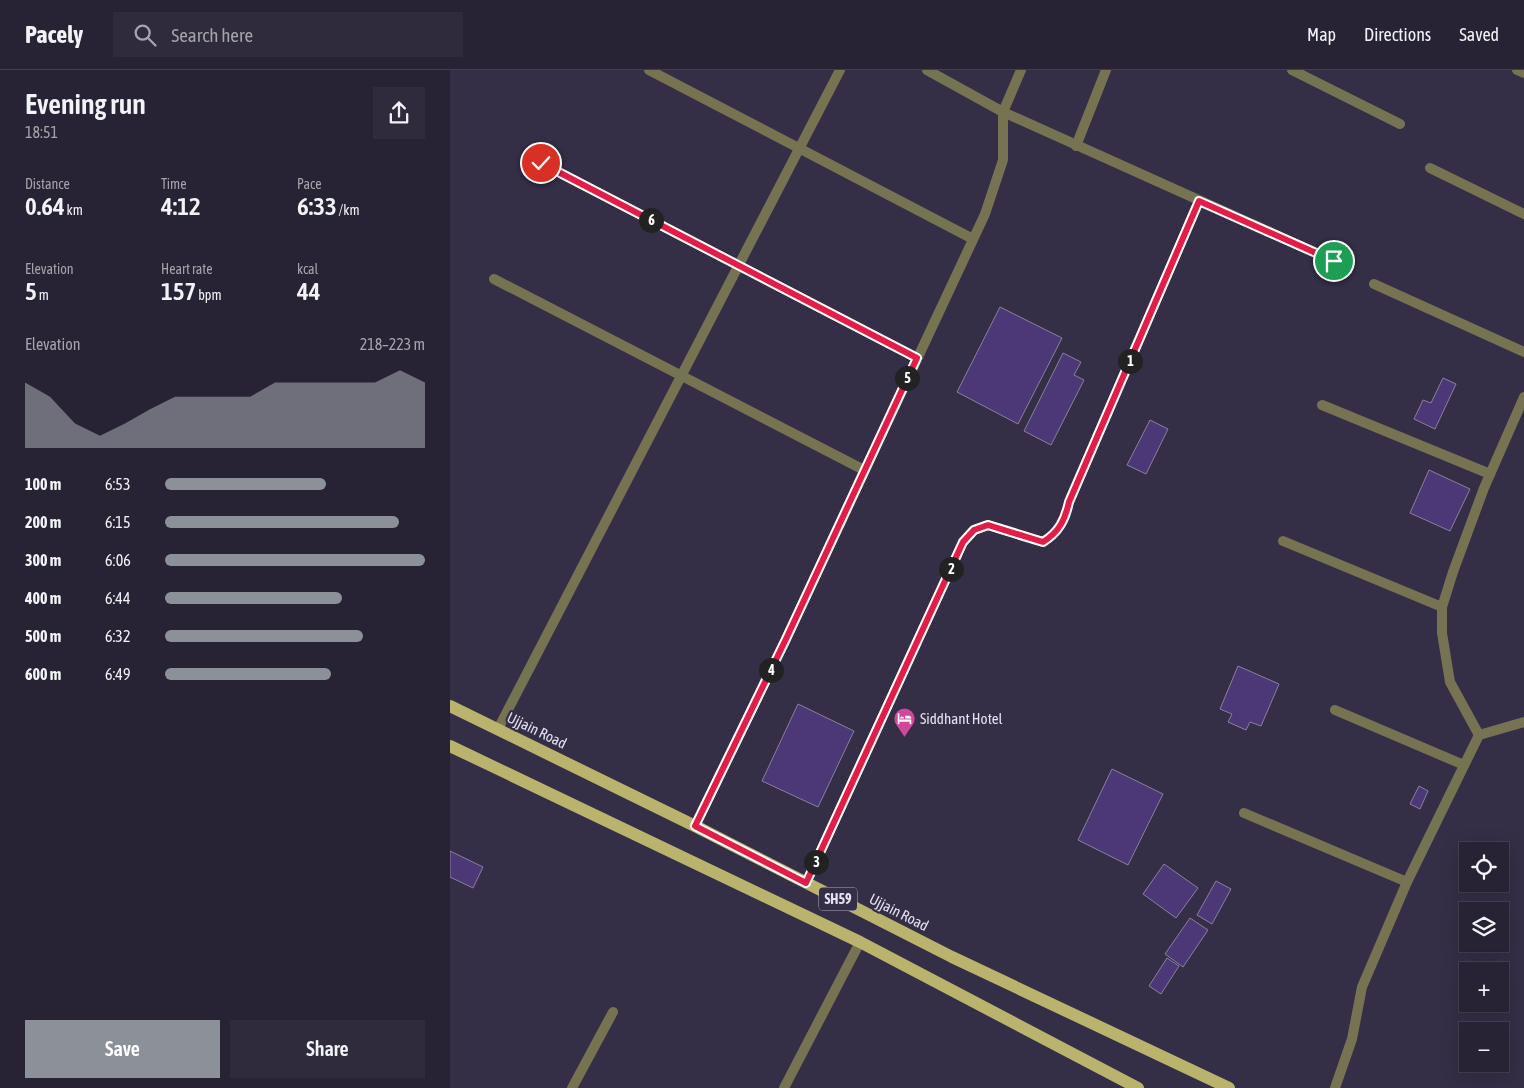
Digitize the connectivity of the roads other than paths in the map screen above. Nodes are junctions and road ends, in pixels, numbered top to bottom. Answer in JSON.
{"nodes":[{"id":1,"x":649,"y":70,"type":"edge"},
{"id":2,"x":840,"y":70,"type":"edge"},
{"id":3,"x":927,"y":70,"type":"edge"},
{"id":4,"x":1021,"y":70,"type":"edge"},
{"id":5,"x":1106,"y":70,"type":"edge"},
{"id":6,"x":1292,"y":70,"type":"edge"},
{"id":7,"x":1517,"y":70,"type":"edge"},
{"id":8,"x":1524,"y":73,"type":"edge"},
{"id":9,"x":1003,"y":112,"type":"junction"},
{"id":10,"x":1400,"y":124,"type":"dead end"},
{"id":11,"x":1076,"y":146,"type":"junction"},
{"id":12,"x":798,"y":148,"type":"junction"},
{"id":13,"x":541,"y":163,"type":"dead end"},
{"id":14,"x":1430,"y":168,"type":"dead end"},
{"id":15,"x":1199,"y":201,"type":"junction"},
{"id":16,"x":1524,"y":214,"type":"edge"},
{"id":17,"x":973,"y":239,"type":"junction"},
{"id":18,"x":1334,"y":261,"type":"dead end"},
{"id":19,"x":737,"y":264,"type":"junction"},
{"id":20,"x":494,"y":279,"type":"dead end"},
{"id":21,"x":1374,"y":284,"type":"dead end"},
{"id":22,"x":1524,"y":352,"type":"edge"},
{"id":23,"x":917,"y":358,"type":"junction"},
{"id":24,"x":680,"y":375,"type":"junction"},
{"id":25,"x":1524,"y":396,"type":"edge"},
{"id":26,"x":1322,"y":406,"type":"dead end"},
{"id":27,"x":864,"y":470,"type":"junction"},
{"id":28,"x":1490,"y":474,"type":"junction"},
{"id":29,"x":1283,"y":541,"type":"dead end"},
{"id":30,"x":1442,"y":607,"type":"junction"},
{"id":31,"x":450,"y":706,"type":"edge"},
{"id":32,"x":1335,"y":710,"type":"dead end"},
{"id":33,"x":1524,"y":722,"type":"edge"},
{"id":34,"x":498,"y":729,"type":"junction"},
{"id":35,"x":1480,"y":735,"type":"junction"},
{"id":36,"x":450,"y":746,"type":"edge"},
{"id":37,"x":1464,"y":765,"type":"junction"},
{"id":38,"x":1244,"y":813,"type":"dead end"},
{"id":39,"x":695,"y":826,"type":"junction"},
{"id":40,"x":1408,"y":882,"type":"junction"},
{"id":41,"x":806,"y":883,"type":"junction"},
{"id":42,"x":860,"y":942,"type":"junction"},
{"id":43,"x":614,"y":1012,"type":"dead end"},
{"id":44,"x":572,"y":1088,"type":"edge"},
{"id":45,"x":784,"y":1088,"type":"edge"},
{"id":46,"x":1138,"y":1088,"type":"edge"},
{"id":47,"x":1229,"y":1088,"type":"edge"},
{"id":48,"x":1334,"y":1088,"type":"edge"}],
"edges":[{"from":1,"to":12,"type":"street"},
{"from":2,"to":12,"type":"street"},
{"from":3,"to":9,"type":"street"},
{"from":4,"to":9,"type":"street"},
{"from":5,"to":11,"type":"street"},
{"from":6,"to":10,"type":"street"},
{"from":7,"to":8,"type":"street"},
{"from":9,"to":11,"type":"street"},
{"from":9,"to":17,"type":"street"},
{"from":11,"to":15,"type":"street"},
{"from":12,"to":17,"type":"street"},
{"from":12,"to":19,"type":"street"},
{"from":13,"to":19,"type":"street"},
{"from":14,"to":16,"type":"street"},
{"from":15,"to":18,"type":"street"},
{"from":15,"to":41,"type":"street"},
{"from":17,"to":23,"type":"street"},
{"from":19,"to":23,"type":"street"},
{"from":19,"to":24,"type":"street"},
{"from":20,"to":24,"type":"street"},
{"from":21,"to":22,"type":"street"},
{"from":23,"to":27,"type":"street"},
{"from":24,"to":27,"type":"street"},
{"from":24,"to":34,"type":"street"},
{"from":25,"to":28,"type":"street"},
{"from":26,"to":28,"type":"street"},
{"from":27,"to":39,"type":"street"},
{"from":28,"to":30,"type":"street"},
{"from":29,"to":30,"type":"street"},
{"from":30,"to":35,"type":"street"},
{"from":31,"to":34,"type":"main road","name":"Ujjain Road","number":"SH59"},
{"from":32,"to":37,"type":"street"},
{"from":33,"to":35,"type":"street"},
{"from":34,"to":39,"type":"main road","name":"Ujjain Road","number":"SH59"},
{"from":35,"to":37,"type":"street"},
{"from":36,"to":42,"type":"main road","number":"SH59"},
{"from":37,"to":40,"type":"street"},
{"from":38,"to":40,"type":"street"},
{"from":39,"to":41,"type":"main road","name":"Ujjain Road","number":"SH59"},
{"from":40,"to":48,"type":"street"},
{"from":41,"to":47,"type":"main road","name":"Ujjain Road","number":"SH59"},
{"from":42,"to":45,"type":"street"},
{"from":42,"to":46,"type":"main road","number":"SH59"},
{"from":43,"to":44,"type":"street"}]}
